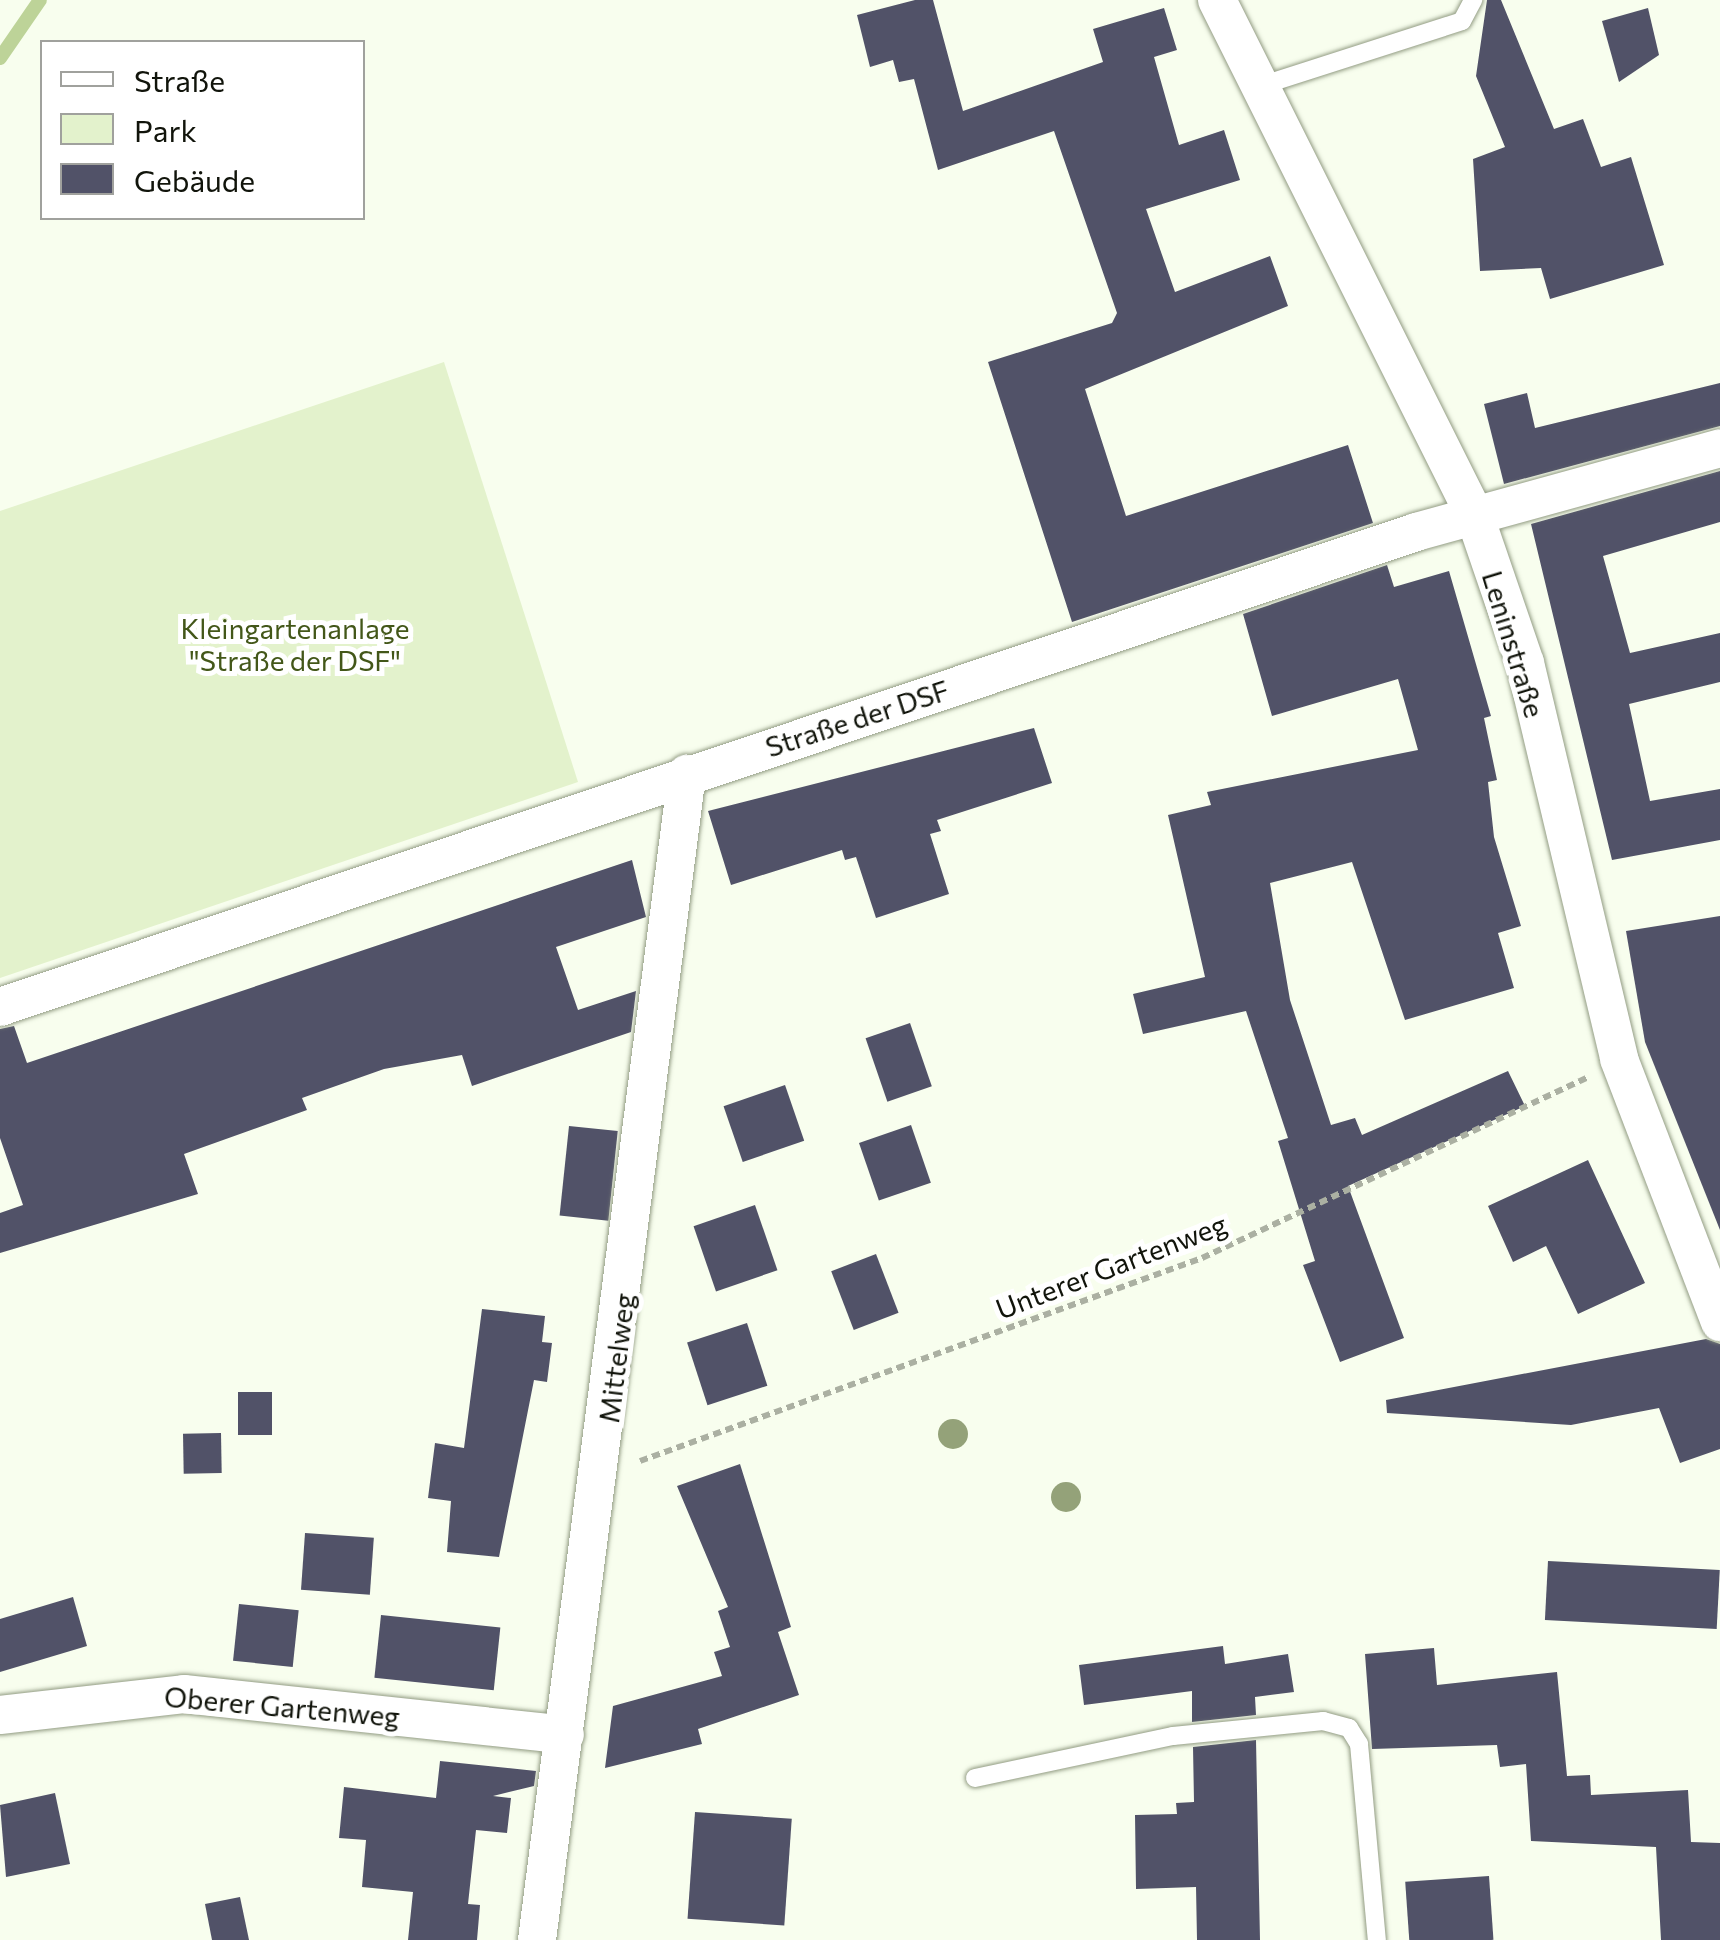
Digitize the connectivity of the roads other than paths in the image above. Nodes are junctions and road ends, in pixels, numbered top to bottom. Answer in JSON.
{"nodes":[{"id":1,"x":1217,"y":0,"type":"edge"},
{"id":2,"x":1473,"y":0,"type":"edge"},
{"id":3,"x":1256,"y":87,"type":"junction"},
{"id":4,"x":1720,"y":448,"type":"edge"},
{"id":5,"x":1474,"y":514,"type":"junction"},
{"id":6,"x":687,"y":774,"type":"junction"},
{"id":7,"x":0,"y":1007,"type":"edge"},
{"id":8,"x":1720,"y":1322,"type":"edge"},
{"id":9,"x":0,"y":1716,"type":"edge"},
{"id":10,"x":565,"y":1736,"type":"junction"},
{"id":11,"x":975,"y":1778,"type":"dead end"},
{"id":12,"x":536,"y":1940,"type":"edge"},
{"id":13,"x":1377,"y":1940,"type":"edge"}],
"edges":[{"from":1,"to":3,"type":"street","name":"Leninstraße"},
{"from":2,"to":3,"type":"lane"},
{"from":3,"to":5,"type":"street","name":"Leninstraße"},
{"from":4,"to":5,"type":"street","name":"Straße der DSF"},
{"from":5,"to":6,"type":"street","name":"Straße der DSF"},
{"from":5,"to":8,"type":"street","name":"Leninstraße"},
{"from":6,"to":7,"type":"street","name":"Straße der DSF"},
{"from":6,"to":10,"type":"street","name":"Mittelweg"},
{"from":9,"to":10,"type":"street","name":"Oberer Gartenweg"},
{"from":10,"to":12,"type":"street","name":"Mittelweg"},
{"from":11,"to":13,"type":"lane"}]}
